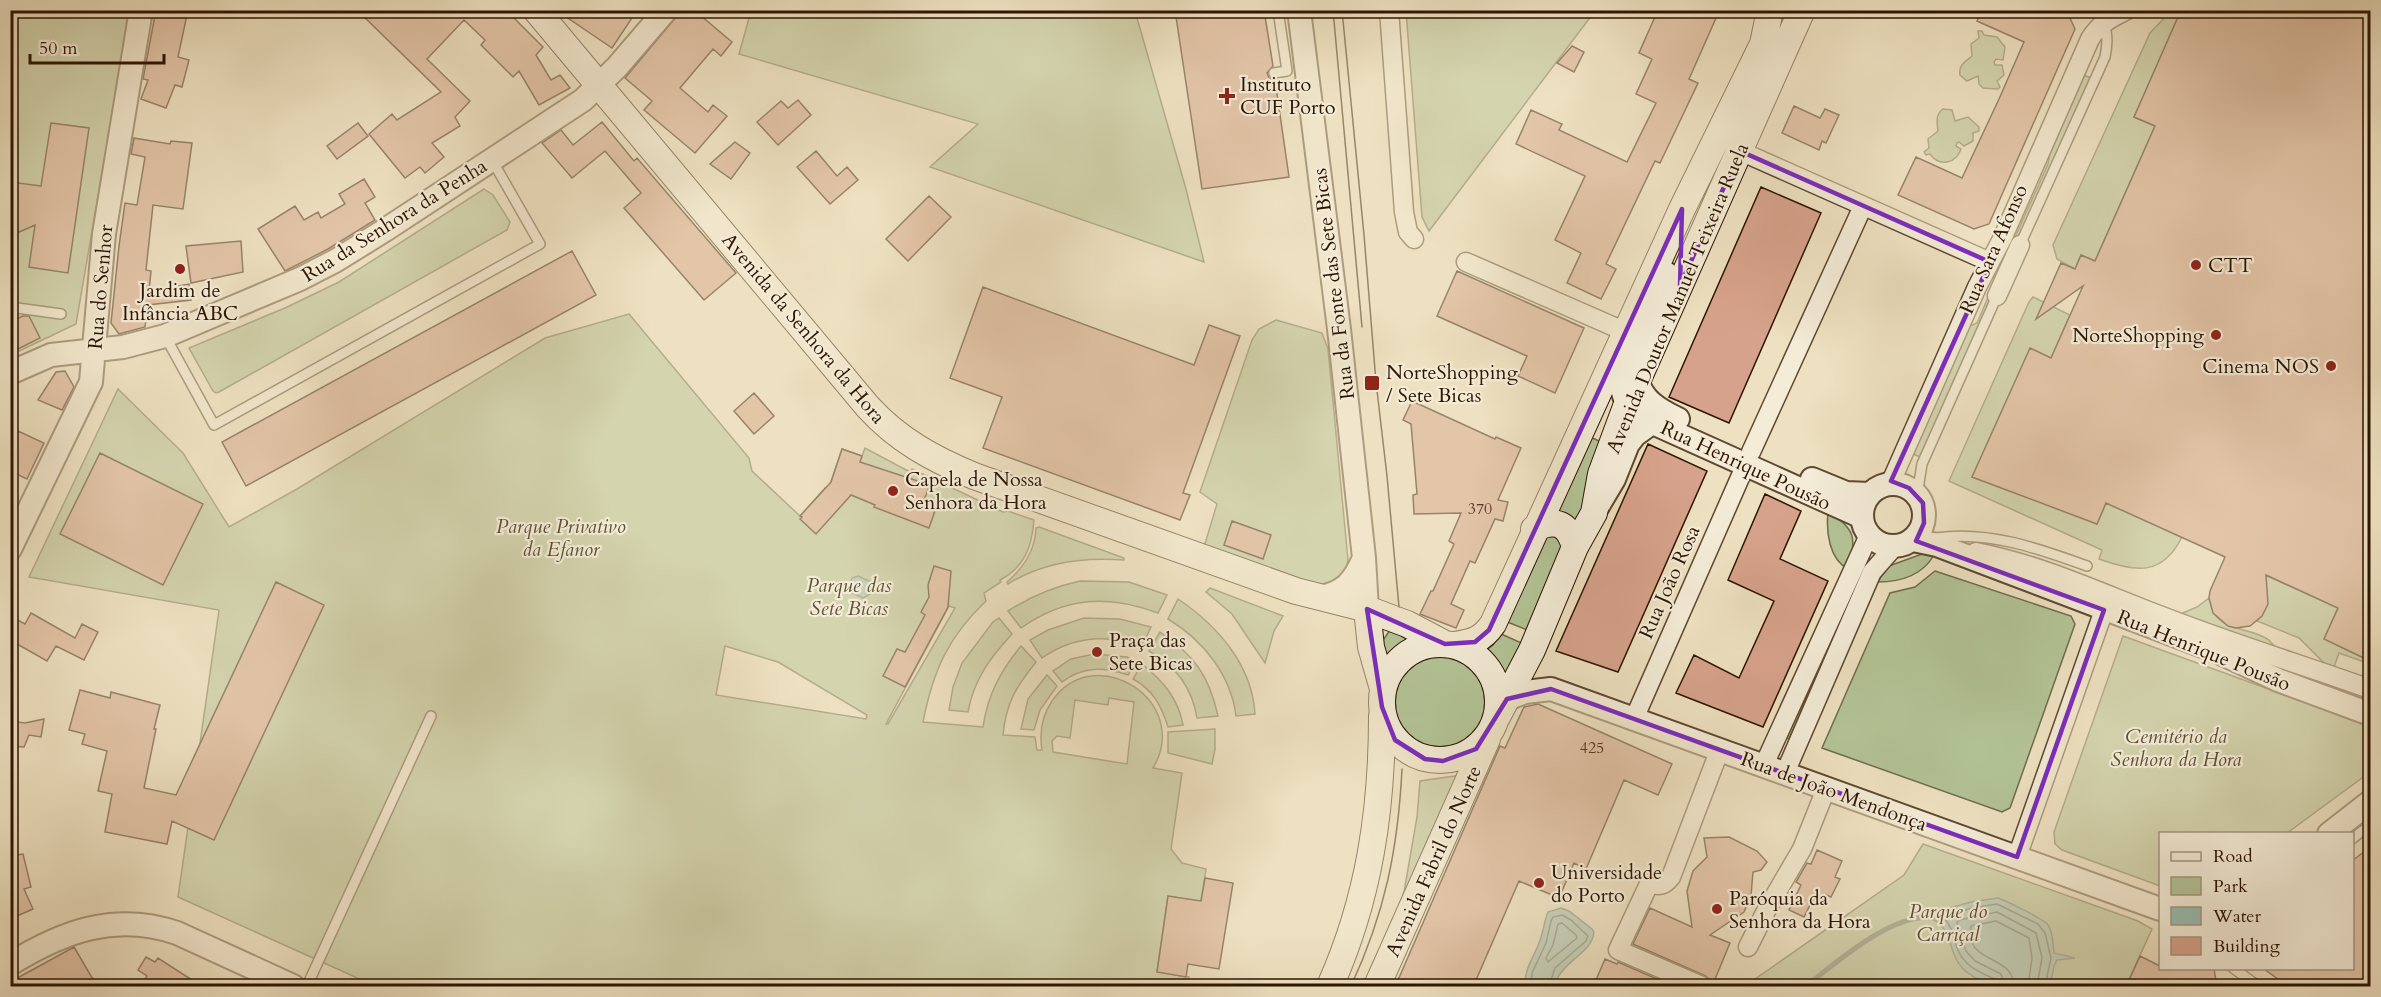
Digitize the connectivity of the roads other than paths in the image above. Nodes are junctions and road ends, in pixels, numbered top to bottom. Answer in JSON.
{"nodes":[{"id":1,"x":141,"y":10,"type":"edge"},
{"id":2,"x":536,"y":10,"type":"edge"},
{"id":3,"x":666,"y":10,"type":"edge"},
{"id":4,"x":1278,"y":10,"type":"edge"},
{"id":5,"x":1299,"y":10,"type":"edge"},
{"id":6,"x":1389,"y":10,"type":"edge"},
{"id":7,"x":1770,"y":10,"type":"edge"},
{"id":8,"x":1780,"y":10,"type":"edge"},
{"id":9,"x":1802,"y":10,"type":"edge"},
{"id":10,"x":2127,"y":10,"type":"edge"},
{"id":11,"x":2098,"y":16,"type":"edge"},
{"id":12,"x":1763,"y":44,"type":"junction"},
{"id":13,"x":1274,"y":73,"type":"dead end"},
{"id":14,"x":599,"y":86,"type":"junction"},
{"id":15,"x":1740,"y":151,"type":"junction"},
{"id":16,"x":492,"y":160,"type":"junction"},
{"id":17,"x":1863,"y":206,"type":"junction"},
{"id":18,"x":1682,"y":209,"type":"junction"},
{"id":19,"x":1414,"y":239,"type":"dead end"},
{"id":20,"x":2020,"y":245,"type":"joint"},
{"id":21,"x":1466,"y":262,"type":"dead end"},
{"id":22,"x":1990,"y":262,"type":"junction"},
{"id":23,"x":1997,"y":296,"type":"joint"},
{"id":24,"x":10,"y":307,"type":"edge"},
{"id":25,"x":61,"y":314,"type":"dead end"},
{"id":26,"x":1626,"y":332,"type":"junction"},
{"id":27,"x":165,"y":336,"type":"junction"},
{"id":28,"x":94,"y":349,"type":"junction"},
{"id":29,"x":10,"y":373,"type":"edge"},
{"id":30,"x":1637,"y":380,"type":"junction"},
{"id":31,"x":1627,"y":404,"type":"junction"},
{"id":32,"x":1653,"y":422,"type":"junction"},
{"id":33,"x":1748,"y":458,"type":"junction"},
{"id":34,"x":1880,"y":489,"type":"junction"},
{"id":35,"x":1917,"y":495,"type":"junction"},
{"id":36,"x":1594,"y":513,"type":"junction"},
{"id":37,"x":1865,"y":526,"type":"junction"},
{"id":38,"x":1534,"y":529,"type":"junction"},
{"id":39,"x":1903,"y":543,"type":"junction"},
{"id":40,"x":1937,"y":545,"type":"junction"},
{"id":41,"x":1575,"y":547,"type":"junction"},
{"id":42,"x":10,"y":549,"type":"edge"},
{"id":43,"x":1364,"y":558,"type":"junction"},
{"id":44,"x":2088,"y":566,"type":"dead end"},
{"id":45,"x":1318,"y":597,"type":"junction"},
{"id":46,"x":2104,"y":610,"type":"junction"},
{"id":47,"x":1368,"y":619,"type":"junction"},
{"id":48,"x":1450,"y":644,"type":"junction"},
{"id":49,"x":1532,"y":650,"type":"junction"},
{"id":50,"x":1551,"y":689,"type":"junction"},
{"id":51,"x":2370,"y":689,"type":"edge"},
{"id":52,"x":1382,"y":698,"type":"junction"},
{"id":53,"x":2370,"y":714,"type":"edge"},
{"id":54,"x":431,"y":716,"type":"dead end"},
{"id":55,"x":1498,"y":717,"type":"junction"},
{"id":56,"x":1634,"y":719,"type":"junction"},
{"id":57,"x":1720,"y":749,"type":"junction"},
{"id":58,"x":1775,"y":769,"type":"junction"},
{"id":59,"x":1826,"y":789,"type":"junction"},
{"id":60,"x":2370,"y":802,"type":"edge"},
{"id":61,"x":2370,"y":825,"type":"edge"},
{"id":62,"x":2332,"y":832,"type":"edge"},
{"id":63,"x":2354,"y":837,"type":"edge"},
{"id":64,"x":2017,"y":857,"type":"junction"},
{"id":65,"x":2159,"y":909,"type":"edge"},
{"id":66,"x":1748,"y":947,"type":"dead end"},
{"id":67,"x":10,"y":964,"type":"edge"},
{"id":68,"x":2234,"y":970,"type":"edge"},
{"id":69,"x":293,"y":987,"type":"edge"},
{"id":70,"x":307,"y":987,"type":"edge"},
{"id":71,"x":1330,"y":987,"type":"edge"},
{"id":72,"x":1377,"y":987,"type":"edge"},
{"id":73,"x":1702,"y":987,"type":"edge"},
{"id":74,"x":2258,"y":987,"type":"edge"}],
"edges":[{"from":1,"to":28,"type":"street","name":"Rua do Senhor"},
{"from":2,"to":14,"type":"main road","name":"Avenida da Senhora da Hora"},
{"from":3,"to":14,"type":"street","name":"Rua da Senhora da Penha"},
{"from":4,"to":13,"type":"lane"},
{"from":5,"to":43,"type":"street","name":"Rua da Fonte das Sete Bicas"},
{"from":6,"to":19,"type":"street"},
{"from":7,"to":12,"type":"main road","name":"Avenida Doutor Manuel Teixeira Ruela"},
{"from":8,"to":12,"type":"main road"},
{"from":9,"to":15,"type":"main road","name":"Avenida Doutor Manuel Teixeira Ruela"},
{"from":10,"to":11,"type":"street"},
{"from":11,"to":20,"type":"lane","name":"Rua Sara Afonso"},
{"from":11,"to":22,"type":"street","name":"Rua Sara Afonso"},
{"from":12,"to":18,"type":"main road","name":"Avenida Doutor Manuel Teixeira Ruela"},
{"from":14,"to":16,"type":"street","name":"Rua da Senhora da Penha"},
{"from":14,"to":45,"type":"main road","name":"Avenida da Senhora da Hora"},
{"from":15,"to":17,"type":"street"},
{"from":15,"to":30,"type":"main road","name":"Avenida Doutor Manuel Teixeira Ruela"},
{"from":16,"to":27,"type":"street","name":"Rua da Senhora da Penha"},
{"from":16,"to":27,"type":"lane"},
{"from":17,"to":22,"type":"street"},
{"from":17,"to":33,"type":"street","name":"Rua João Rosa"},
{"from":18,"to":26,"type":"main road","name":"Avenida Doutor Manuel Teixeira Ruela"},
{"from":18,"to":31,"type":"street"},
{"from":20,"to":23,"type":"street","name":"Rua Sara Afonso"},
{"from":21,"to":26,"type":"street"},
{"from":22,"to":34,"type":"street","name":"Rua Sara Afonso"},
{"from":23,"to":35,"type":"lane","name":"Rua Sara Afonso"},
{"from":24,"to":25,"type":"lane"},
{"from":26,"to":38,"type":"main road","name":"Avenida Doutor Manuel Teixeira Ruela"},
{"from":27,"to":28,"type":"street","name":"Rua da Senhora da Penha"},
{"from":28,"to":29,"type":"street","name":"Rua da Senhora da Penha"},
{"from":28,"to":42,"type":"street","name":"Rua do Senhor"},
{"from":30,"to":31,"type":"main road","name":"Avenida Doutor Manuel Teixeira Ruela"},
{"from":30,"to":33,"type":"street","name":"Rua Henrique Pousão"},
{"from":31,"to":32,"type":"street","name":"Rua Henrique Pousão"},
{"from":31,"to":36,"type":"main road","name":"Avenida Doutor Manuel Teixeira Ruela"},
{"from":32,"to":33,"type":"street","name":"Rua Henrique Pousão"},
{"from":32,"to":36,"type":"street"},
{"from":33,"to":34,"type":"street","name":"Rua Henrique Pousão"},
{"from":33,"to":37,"type":"street","name":"Rua Henrique Pousão"},
{"from":33,"to":56,"type":"street","name":"Rua João Rosa"},
{"from":34,"to":35,"type":"street"},
{"from":34,"to":37,"type":"street"},
{"from":35,"to":39,"type":"street"},
{"from":36,"to":41,"type":"main road","name":"Avenida Doutor Manuel Teixeira Ruela"},
{"from":37,"to":39,"type":"street"},
{"from":37,"to":58,"type":"street"},
{"from":38,"to":41,"type":"main road"},
{"from":38,"to":48,"type":"main road","name":"Avenida Doutor Manuel Teixeira Ruela"},
{"from":39,"to":40,"type":"street","name":"Rua Henrique Pousão"},
{"from":39,"to":44,"type":"lane"},
{"from":39,"to":58,"type":"street"},
{"from":40,"to":46,"type":"street","name":"Rua Henrique Pousão"},
{"from":40,"to":51,"type":"street","name":"Rua Henrique Pousão"},
{"from":41,"to":49,"type":"main road","name":"Avenida Doutor Manuel Teixeira Ruela"},
{"from":43,"to":45,"type":"street"},
{"from":43,"to":47,"type":"street","name":"Rua da Fonte das Sete Bicas"},
{"from":45,"to":47,"type":"main road","name":"Avenida da Senhora da Hora"},
{"from":46,"to":53,"type":"street","name":"Rua Henrique Pousão"},
{"from":46,"to":64,"type":"street"},
{"from":47,"to":48,"type":"main road","name":"Avenida da Senhora da Hora"},
{"from":47,"to":52,"type":"main road","name":"Rua da Fonte das Sete Bicas"},
{"from":48,"to":52,"type":"main road"},
{"from":48,"to":55,"type":"main road"},
{"from":49,"to":50,"type":"street"},
{"from":49,"to":55,"type":"main road","name":"Avenida Doutor Manuel Teixeira Ruela"},
{"from":50,"to":55,"type":"street","name":"Rua de João Mendonça"},
{"from":50,"to":56,"type":"street","name":"Rua de João Mendonça"},
{"from":52,"to":55,"type":"main road"},
{"from":52,"to":71,"type":"main road"},
{"from":54,"to":70,"type":"lane"},
{"from":55,"to":72,"type":"main road","name":"Avenida Fabril do Norte"},
{"from":56,"to":57,"type":"street","name":"Rua de João Mendonça"},
{"from":57,"to":58,"type":"street","name":"Rua de João Mendonça"},
{"from":57,"to":73,"type":"street"},
{"from":58,"to":59,"type":"street","name":"Rua de João Mendonça"},
{"from":59,"to":64,"type":"street","name":"Rua de João Mendonça"},
{"from":59,"to":66,"type":"street"},
{"from":60,"to":62,"type":"street"},
{"from":61,"to":63,"type":"lane"},
{"from":64,"to":65,"type":"street","name":"Rua de João Mendonça"},
{"from":67,"to":69,"type":"street"},
{"from":68,"to":74,"type":"lane"}]}
